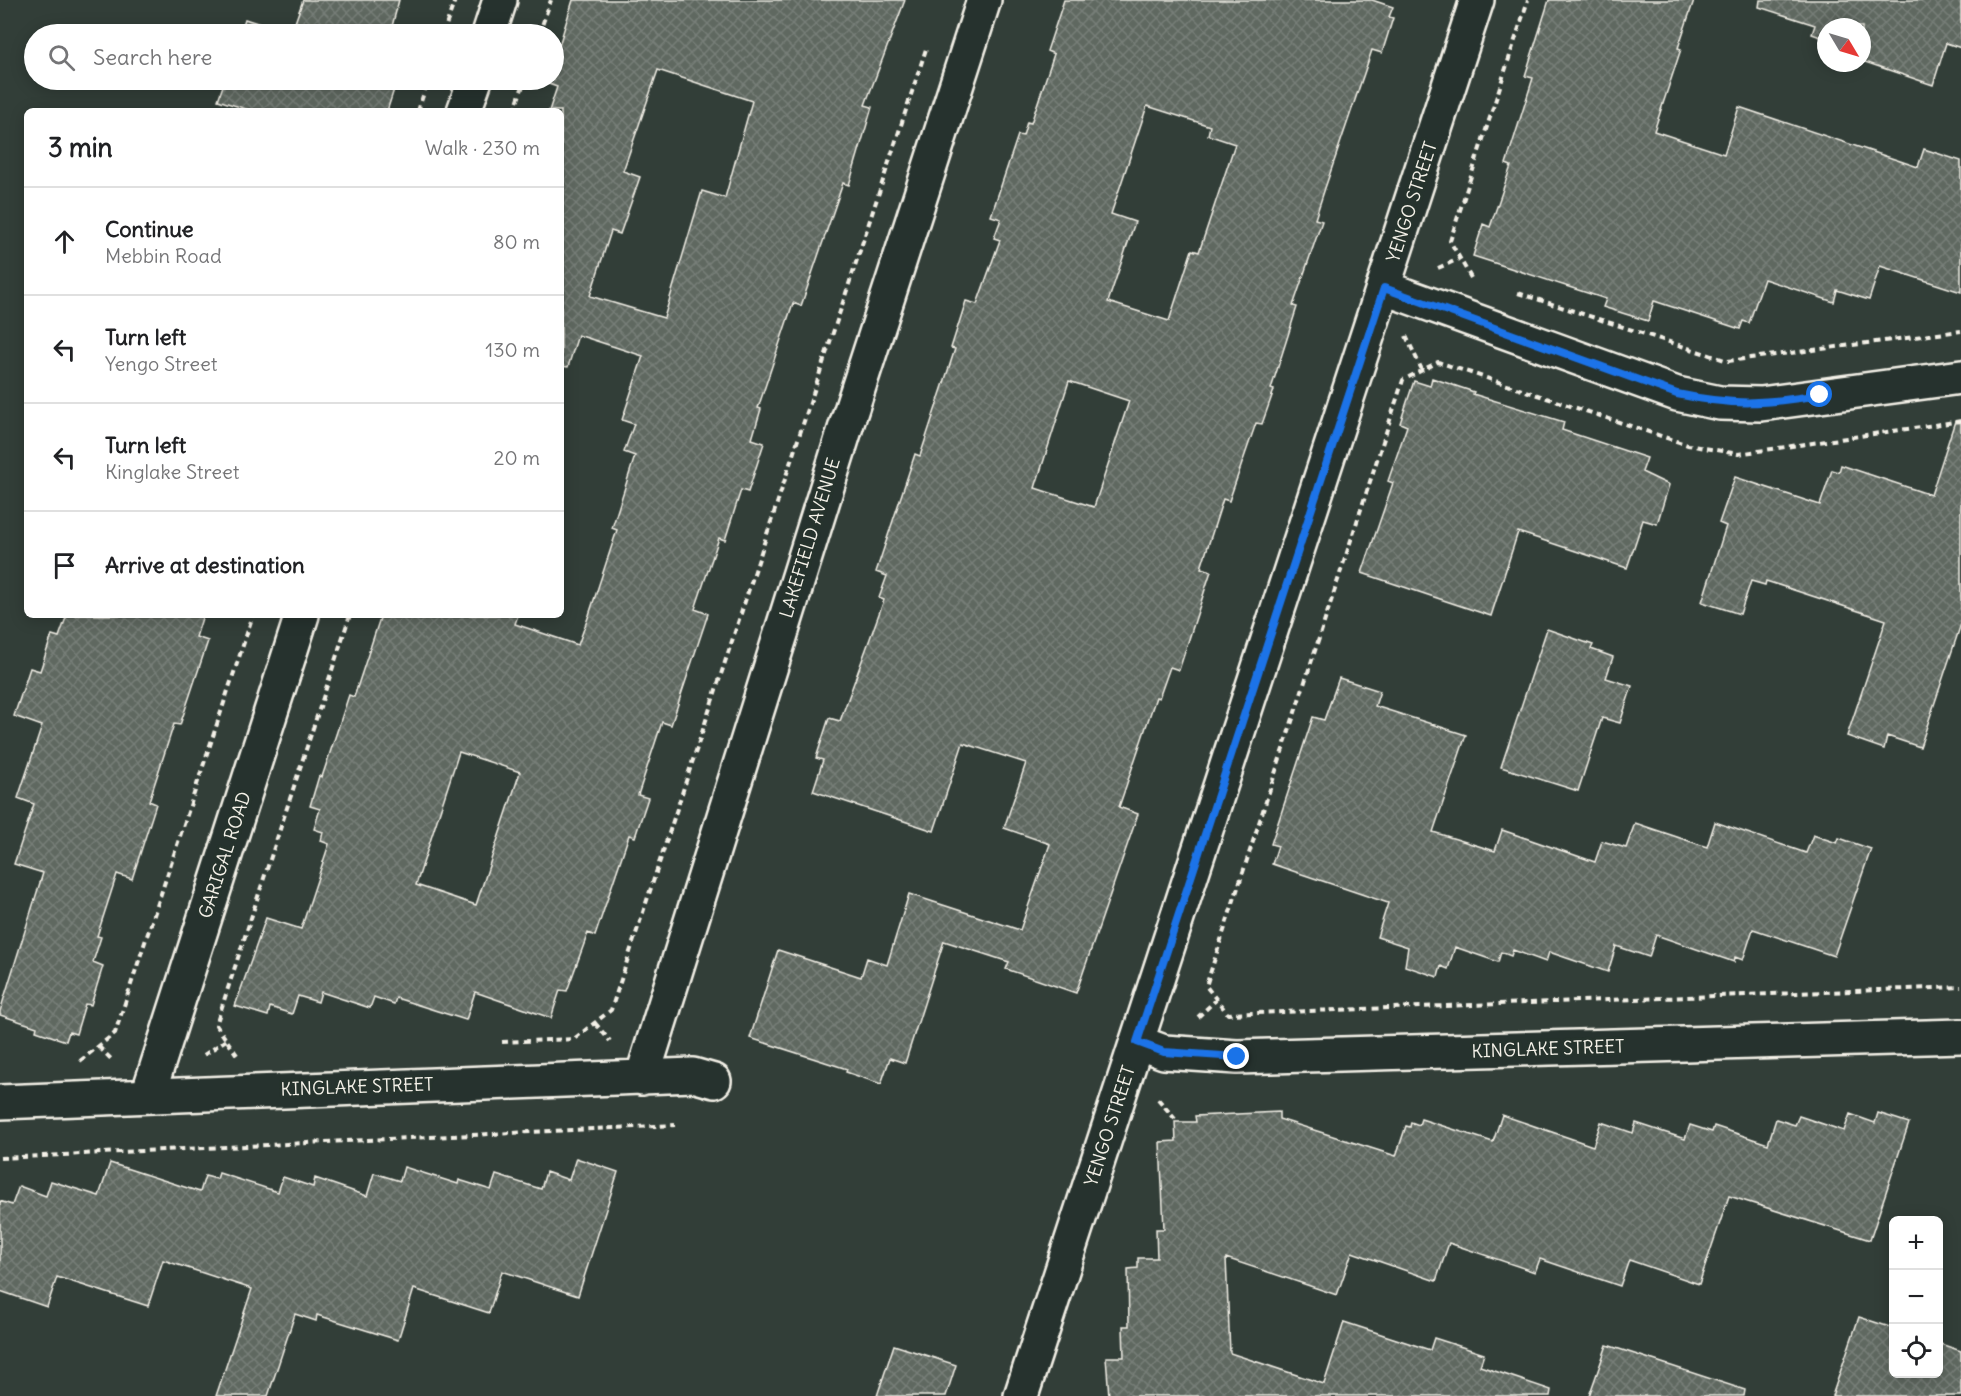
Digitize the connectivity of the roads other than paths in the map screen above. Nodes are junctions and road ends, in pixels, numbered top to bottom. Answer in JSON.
{"nodes":[{"id":1,"x":500,"y":0,"type":"edge"},
{"id":2,"x":984,"y":0,"type":"edge"},
{"id":3,"x":1477,"y":0,"type":"edge"},
{"id":4,"x":492,"y":24,"type":"edge"},
{"id":5,"x":471,"y":90,"type":"edge"},
{"id":6,"x":465,"y":108,"type":"edge"},
{"id":7,"x":1384,"y":288,"type":"junction"},
{"id":8,"x":1961,"y":377,"type":"edge"},
{"id":9,"x":301,"y":618,"type":"edge"},
{"id":10,"x":1961,"y":1036,"type":"edge"},
{"id":11,"x":1137,"y":1042,"type":"junction"},
{"id":12,"x":642,"y":1078,"type":"junction"},
{"id":13,"x":714,"y":1081,"type":"dead end"},
{"id":14,"x":148,"y":1095,"type":"junction"},
{"id":15,"x":0,"y":1102,"type":"edge"},
{"id":16,"x":1021,"y":1396,"type":"edge"}],
"edges":[{"from":1,"to":4,"type":"street"},
{"from":2,"to":12,"type":"street","name":"LAKEFIELD AVENUE"},
{"from":3,"to":7,"type":"street","name":"YENGO STREET"},
{"from":5,"to":6,"type":"street"},
{"from":7,"to":8,"type":"street"},
{"from":7,"to":11,"type":"street","name":"YENGO STREET"},
{"from":9,"to":14,"type":"street","name":"GARIGAL ROAD"},
{"from":10,"to":11,"type":"street","name":"KINGLAKE STREET"},
{"from":11,"to":16,"type":"street","name":"YENGO STREET"},
{"from":12,"to":13,"type":"street","name":"KINGLAKE STREET"},
{"from":12,"to":14,"type":"street","name":"KINGLAKE STREET"},
{"from":14,"to":15,"type":"street","name":"KINGLAKE STREET"}]}
